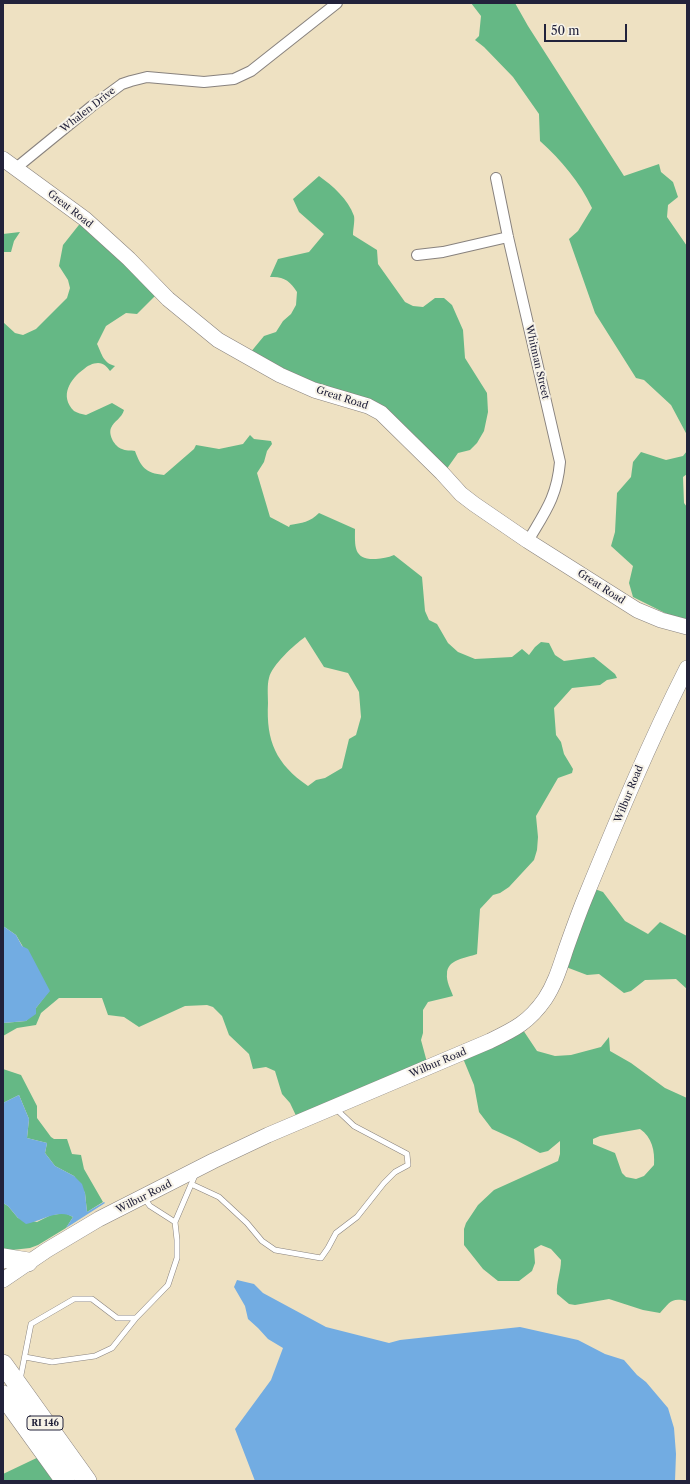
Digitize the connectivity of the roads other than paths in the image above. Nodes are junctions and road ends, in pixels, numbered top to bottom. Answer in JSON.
{"nodes":[{"id":1,"x":337,"y":3,"type":"edge"},
{"id":2,"x":3,"y":159,"type":"edge"},
{"id":3,"x":16,"y":168,"type":"junction"},
{"id":4,"x":496,"y":178,"type":"dead end"},
{"id":5,"x":508,"y":237,"type":"junction"},
{"id":6,"x":417,"y":255,"type":"dead end"},
{"id":7,"x":528,"y":540,"type":"junction"},
{"id":8,"x":687,"y":627,"type":"edge"},
{"id":9,"x":687,"y":668,"type":"edge"},
{"id":10,"x":334,"y":1107,"type":"junction"},
{"id":11,"x":197,"y":1169,"type":"junction"},
{"id":12,"x":191,"y":1184,"type":"junction"},
{"id":13,"x":143,"y":1197,"type":"junction"},
{"id":14,"x":175,"y":1222,"type":"junction"},
{"id":15,"x":3,"y":1258,"type":"edge"},
{"id":16,"x":28,"y":1262,"type":"junction"},
{"id":17,"x":3,"y":1280,"type":"edge"},
{"id":18,"x":136,"y":1318,"type":"junction"},
{"id":19,"x":25,"y":1357,"type":"junction"},
{"id":20,"x":3,"y":1364,"type":"edge"},
{"id":21,"x":11,"y":1391,"type":"edge"},
{"id":22,"x":65,"y":1481,"type":"edge"},
{"id":23,"x":87,"y":1481,"type":"edge"}],
"edges":[{"from":1,"to":3,"type":"street","name":"Whalen Drive"},
{"from":2,"to":3,"type":"street","name":"Great Road"},
{"from":3,"to":7,"type":"street","name":"Great Road"},
{"from":4,"to":5,"type":"street","name":"Whitman Street"},
{"from":5,"to":6,"type":"street"},
{"from":5,"to":7,"type":"street","name":"Whitman Street"},
{"from":7,"to":8,"type":"street","name":"Great Road"},
{"from":9,"to":10,"type":"street","name":"Wilbur Road"},
{"from":10,"to":11,"type":"street","name":"Wilbur Road"},
{"from":10,"to":12,"type":"lane"},
{"from":11,"to":12,"type":"lane"},
{"from":11,"to":13,"type":"street","name":"Wilbur Road"},
{"from":12,"to":14,"type":"lane"},
{"from":13,"to":14,"type":"lane"},
{"from":13,"to":16,"type":"street","name":"Wilbur Road"},
{"from":14,"to":18,"type":"lane"},
{"from":15,"to":16,"type":"highway"},
{"from":16,"to":17,"type":"street","name":"Wilbur Road"},
{"from":18,"to":19,"type":"lane"},
{"from":18,"to":19,"type":"lane"},
{"from":19,"to":21,"type":"lane"},
{"from":20,"to":21,"type":"highway","number":"RI 146"},
{"from":21,"to":22,"type":"highway","number":"RI 146"},
{"from":21,"to":23,"type":"highway","number":"RI 146"}]}
